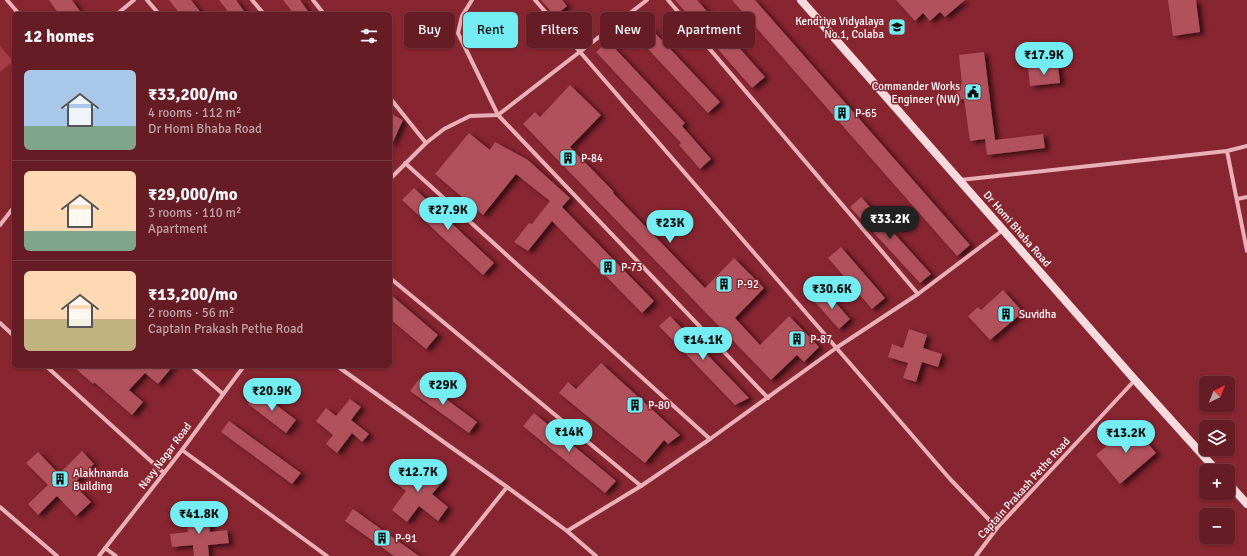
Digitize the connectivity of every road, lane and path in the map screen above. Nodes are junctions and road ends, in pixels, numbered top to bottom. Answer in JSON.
{"nodes":[{"id":1,"x":7,"y":0,"type":"edge"},
{"id":2,"x":134,"y":0,"type":"edge"},
{"id":3,"x":147,"y":0,"type":"edge"},
{"id":4,"x":252,"y":0,"type":"edge"},
{"id":5,"x":313,"y":0,"type":"edge"},
{"id":6,"x":472,"y":0,"type":"edge"},
{"id":7,"x":535,"y":0,"type":"edge"},
{"id":8,"x":647,"y":0,"type":"edge"},
{"id":9,"x":668,"y":0,"type":"edge"},
{"id":10,"x":801,"y":0,"type":"edge"},
{"id":11,"x":17,"y":12,"type":"edge"},
{"id":12,"x":119,"y":12,"type":"edge"},
{"id":13,"x":157,"y":12,"type":"edge"},
{"id":14,"x":262,"y":12,"type":"edge"},
{"id":15,"x":322,"y":12,"type":"edge"},
{"id":16,"x":580,"y":52,"type":"junction"},
{"id":17,"x":392,"y":100,"type":"edge"},
{"id":18,"x":498,"y":115,"type":"junction"},
{"id":19,"x":426,"y":143,"type":"junction"},
{"id":20,"x":1247,"y":146,"type":"edge"},
{"id":21,"x":1227,"y":151,"type":"junction"},
{"id":22,"x":405,"y":163,"type":"junction"},
{"id":23,"x":392,"y":175,"type":"edge"},
{"id":24,"x":959,"y":180,"type":"junction"},
{"id":25,"x":1247,"y":196,"type":"edge"},
{"id":26,"x":1238,"y":199,"type":"junction"},
{"id":27,"x":12,"y":210,"type":"edge"},
{"id":28,"x":0,"y":225,"type":"edge"},
{"id":29,"x":1003,"y":230,"type":"junction"},
{"id":30,"x":1247,"y":251,"type":"edge"},
{"id":31,"x":392,"y":280,"type":"edge"},
{"id":32,"x":918,"y":294,"type":"junction"},
{"id":33,"x":0,"y":323,"type":"edge"},
{"id":34,"x":12,"y":334,"type":"edge"},
{"id":35,"x":836,"y":348,"type":"junction"},
{"id":36,"x":48,"y":368,"type":"edge"},
{"id":37,"x":193,"y":368,"type":"edge"},
{"id":38,"x":242,"y":368,"type":"edge"},
{"id":39,"x":340,"y":368,"type":"edge"},
{"id":40,"x":1135,"y":380,"type":"junction"},
{"id":41,"x":223,"y":394,"type":"junction"},
{"id":42,"x":768,"y":398,"type":"junction"},
{"id":43,"x":710,"y":439,"type":"junction"},
{"id":44,"x":182,"y":450,"type":"junction"},
{"id":45,"x":1211,"y":464,"type":"edge"},
{"id":46,"x":164,"y":473,"type":"junction"},
{"id":47,"x":641,"y":486,"type":"junction"},
{"id":48,"x":506,"y":487,"type":"junction"},
{"id":49,"x":1235,"y":491,"type":"edge"},
{"id":50,"x":1247,"y":504,"type":"edge"},
{"id":51,"x":0,"y":507,"type":"edge"},
{"id":52,"x":997,"y":528,"type":"junction"},
{"id":53,"x":567,"y":531,"type":"junction"},
{"id":54,"x":105,"y":548,"type":"junction"},
{"id":55,"x":57,"y":556,"type":"edge"},
{"id":56,"x":98,"y":556,"type":"edge"},
{"id":57,"x":116,"y":556,"type":"edge"},
{"id":58,"x":327,"y":556,"type":"edge"},
{"id":59,"x":452,"y":556,"type":"edge"},
{"id":60,"x":596,"y":556,"type":"edge"},
{"id":61,"x":976,"y":556,"type":"edge"}],
"edges":[{"from":1,"to":11,"type":"street"},
{"from":2,"to":12,"type":"street"},
{"from":3,"to":13,"type":"street"},
{"from":4,"to":14,"type":"street"},
{"from":5,"to":15,"type":"street"},
{"from":6,"to":18,"type":"street"},
{"from":7,"to":16,"type":"street"},
{"from":8,"to":16,"type":"street"},
{"from":9,"to":32,"type":"street"},
{"from":10,"to":24,"type":"street","name":"Dr Homi Bhaba Road"},
{"from":16,"to":18,"type":"street"},
{"from":16,"to":35,"type":"street"},
{"from":17,"to":19,"type":"street"},
{"from":18,"to":19,"type":"street"},
{"from":18,"to":42,"type":"street"},
{"from":19,"to":22,"type":"street"},
{"from":20,"to":21,"type":"street"},
{"from":21,"to":24,"type":"street"},
{"from":21,"to":26,"type":"street"},
{"from":22,"to":23,"type":"street"},
{"from":22,"to":43,"type":"street"},
{"from":24,"to":29,"type":"street","name":"Dr Homi Bhaba Road"},
{"from":25,"to":26,"type":"street"},
{"from":26,"to":30,"type":"street"},
{"from":27,"to":28,"type":"street"},
{"from":29,"to":32,"type":"street"},
{"from":29,"to":40,"type":"street","name":"Dr Homi Bhaba Road"},
{"from":31,"to":47,"type":"street"},
{"from":32,"to":35,"type":"street"},
{"from":33,"to":34,"type":"street"},
{"from":35,"to":42,"type":"street"},
{"from":35,"to":52,"type":"street"},
{"from":36,"to":46,"type":"street"},
{"from":37,"to":41,"type":"street"},
{"from":38,"to":41,"type":"street","name":"Navy Nagar Road"},
{"from":39,"to":48,"type":"street"},
{"from":40,"to":45,"type":"street","name":"Dr Homi Bhaba Road"},
{"from":40,"to":52,"type":"street","name":"Captain Prakash Pethe Road"},
{"from":41,"to":44,"type":"street","name":"Navy Nagar Road"},
{"from":42,"to":43,"type":"street"},
{"from":43,"to":47,"type":"street"},
{"from":44,"to":46,"type":"street","name":"Navy Nagar Road"},
{"from":44,"to":58,"type":"street"},
{"from":46,"to":54,"type":"street","name":"Navy Nagar Road"},
{"from":47,"to":53,"type":"street"},
{"from":48,"to":53,"type":"street"},
{"from":48,"to":59,"type":"street"},
{"from":49,"to":50,"type":"street"},
{"from":51,"to":55,"type":"street"},
{"from":52,"to":61,"type":"street","name":"Captain Prakash Pethe Road"},
{"from":53,"to":60,"type":"street"},
{"from":54,"to":56,"type":"street","name":"Navy Nagar Road"},
{"from":54,"to":57,"type":"street"}]}
